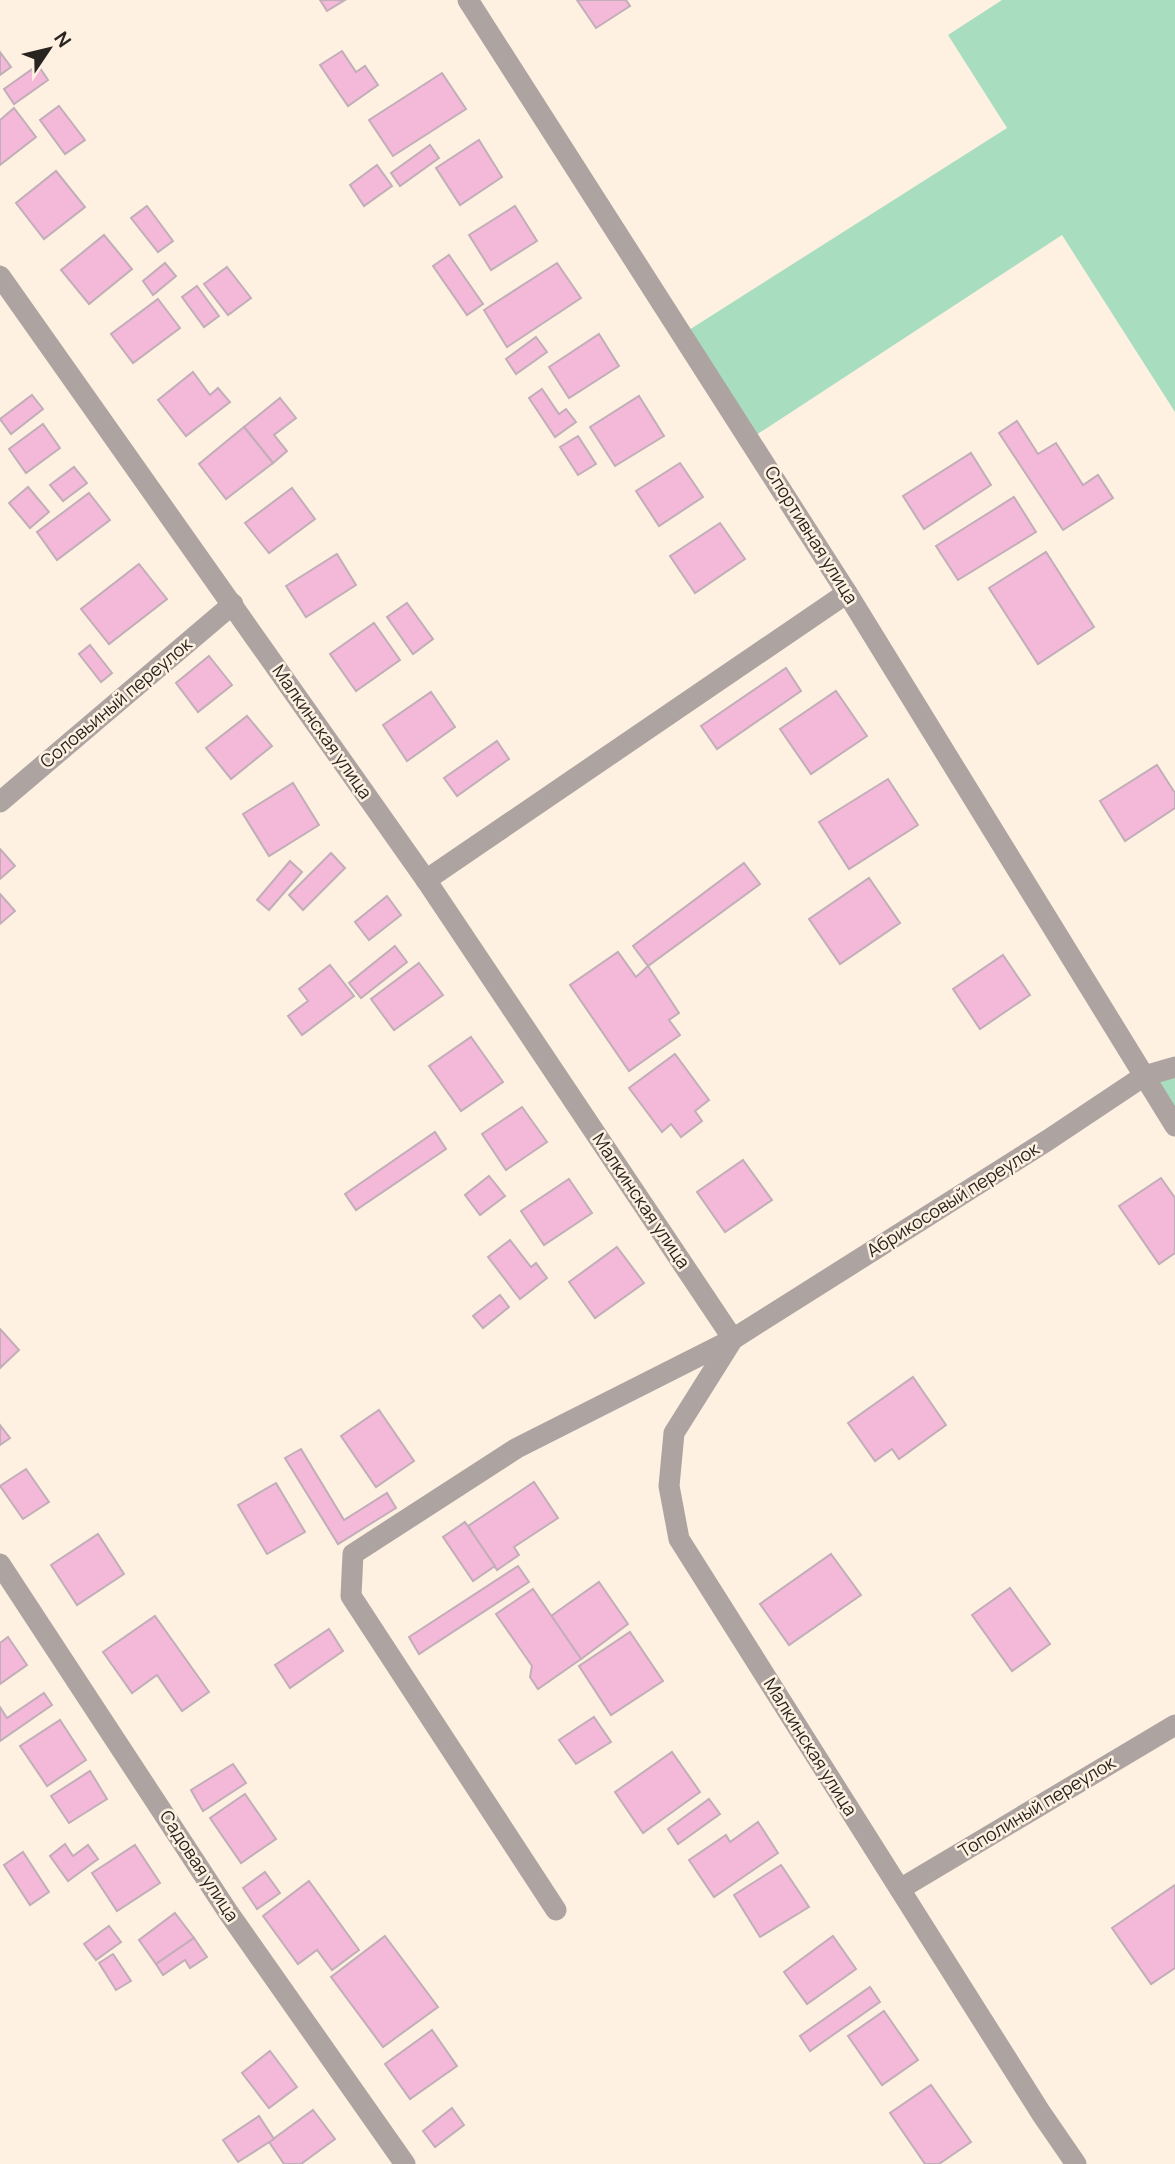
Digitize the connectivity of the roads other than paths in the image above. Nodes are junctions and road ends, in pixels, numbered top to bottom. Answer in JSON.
{"nodes":[{"id":1,"x":468,"y":0,"type":"edge"},
{"id":2,"x":0,"y":276,"type":"edge"},
{"id":3,"x":847,"y":593,"type":"junction"},
{"id":4,"x":233,"y":604,"type":"junction"},
{"id":5,"x":0,"y":802,"type":"edge"},
{"id":6,"x":426,"y":880,"type":"junction"},
{"id":7,"x":1175,"y":1067,"type":"edge"},
{"id":8,"x":1144,"y":1076,"type":"junction"},
{"id":9,"x":1175,"y":1126,"type":"edge"},
{"id":10,"x":733,"y":1339,"type":"junction"},
{"id":11,"x":0,"y":1564,"type":"edge"},
{"id":12,"x":1175,"y":1725,"type":"edge"},
{"id":13,"x":900,"y":1889,"type":"junction"},
{"id":14,"x":556,"y":1909,"type":"dead end"},
{"id":15,"x":405,"y":2164,"type":"edge"},
{"id":16,"x":1076,"y":2164,"type":"edge"}],
"edges":[{"from":1,"to":3,"type":"street","name":"Спортивная улица"},
{"from":2,"to":4,"type":"street","name":"Малкинская улица"},
{"from":3,"to":6,"type":"street"},
{"from":3,"to":8,"type":"street","name":"Спортивная улица"},
{"from":4,"to":5,"type":"street","name":"Соловьиный переулок"},
{"from":4,"to":6,"type":"street","name":"Малкинская улица"},
{"from":6,"to":10,"type":"street","name":"Малкинская улица"},
{"from":7,"to":8,"type":"street","name":"Абрикосовый переулок"},
{"from":8,"to":9,"type":"street","name":"Спортивная улица"},
{"from":8,"to":10,"type":"street","name":"Абрикосовый переулок"},
{"from":10,"to":13,"type":"street","name":"Малкинская улица"},
{"from":10,"to":14,"type":"street","name":"Абрикосовый переулок"},
{"from":11,"to":15,"type":"street","name":"Садовая улица"},
{"from":12,"to":13,"type":"street","name":"Тополиный переулок"},
{"from":13,"to":16,"type":"street","name":"Малкинская улица"}]}
